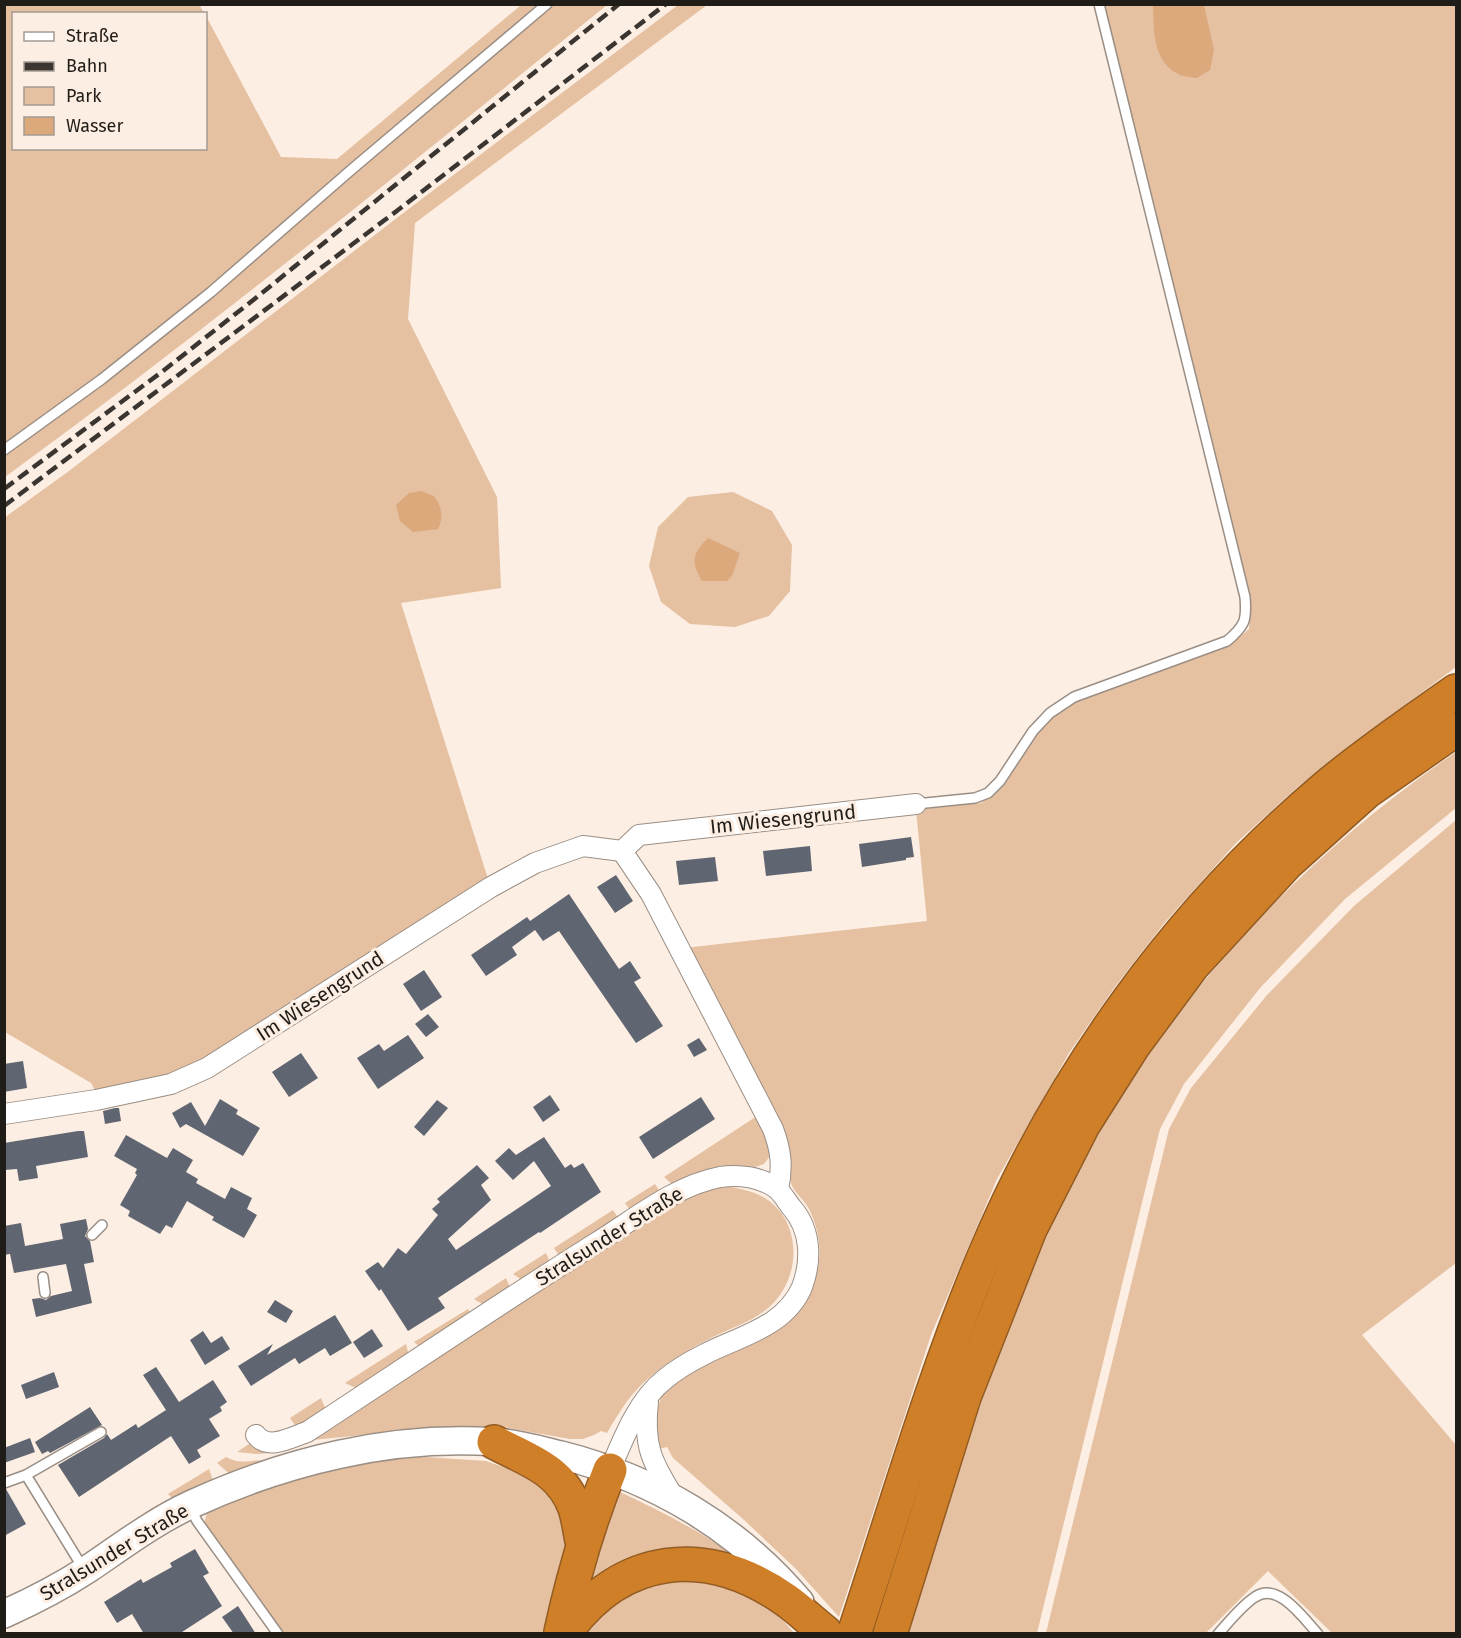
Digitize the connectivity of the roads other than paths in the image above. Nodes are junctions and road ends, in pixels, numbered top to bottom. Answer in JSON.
{"nodes":[{"id":1,"x":547,"y":4,"type":"edge"},
{"id":2,"x":1099,"y":4,"type":"edge"},
{"id":3,"x":4,"y":450,"type":"edge"},
{"id":4,"x":1456,"y":691,"type":"edge"},
{"id":5,"x":1456,"y":729,"type":"edge"},
{"id":6,"x":916,"y":804,"type":"joint"},
{"id":7,"x":621,"y":851,"type":"junction"},
{"id":8,"x":4,"y":1114,"type":"edge"},
{"id":9,"x":778,"y":1190,"type":"junction"},
{"id":10,"x":102,"y":1225,"type":"dead end"},
{"id":11,"x":92,"y":1235,"type":"dead end"},
{"id":12,"x":43,"y":1277,"type":"dead end"},
{"id":13,"x":45,"y":1293,"type":"dead end"},
{"id":14,"x":648,"y":1397,"type":"junction"},
{"id":15,"x":101,"y":1432,"type":"dead end"},
{"id":16,"x":256,"y":1435,"type":"dead end"},
{"id":17,"x":494,"y":1442,"type":"junction"},
{"id":18,"x":610,"y":1470,"type":"junction"},
{"id":19,"x":26,"y":1475,"type":"junction"},
{"id":20,"x":4,"y":1483,"type":"edge"},
{"id":21,"x":674,"y":1498,"type":"junction"},
{"id":22,"x":189,"y":1505,"type":"junction"},
{"id":23,"x":583,"y":1546,"type":"junction"},
{"id":24,"x":86,"y":1571,"type":"junction"},
{"id":25,"x":788,"y":1595,"type":"junction"},
{"id":26,"x":4,"y":1614,"type":"edge"},
{"id":27,"x":835,"y":1633,"type":"edge"},
{"id":28,"x":278,"y":1634,"type":"edge"},
{"id":29,"x":562,"y":1634,"type":"edge"},
{"id":30,"x":890,"y":1634,"type":"edge"},
{"id":31,"x":1218,"y":1634,"type":"edge"},
{"id":32,"x":1318,"y":1634,"type":"edge"}],
"edges":[{"from":1,"to":3,"type":"lane"},
{"from":2,"to":6,"type":"lane"},
{"from":4,"to":27,"type":"highway"},
{"from":5,"to":30,"type":"highway"},
{"from":6,"to":7,"type":"street","name":"Im Wiesengrund"},
{"from":7,"to":8,"type":"street","name":"Im Wiesengrund"},
{"from":7,"to":9,"type":"street"},
{"from":9,"to":14,"type":"street","name":"Stralsunder Straße"},
{"from":9,"to":16,"type":"street","name":"Stralsunder Straße"},
{"from":10,"to":11,"type":"lane"},
{"from":12,"to":13,"type":"lane"},
{"from":14,"to":18,"type":"street","name":"Stralsunder Straße"},
{"from":14,"to":21,"type":"street","name":"Stralsunder Straße"},
{"from":15,"to":19,"type":"lane"},
{"from":17,"to":18,"type":"street","name":"Stralsunder Straße"},
{"from":17,"to":22,"type":"street","name":"Stralsunder Straße"},
{"from":17,"to":23,"type":"highway"},
{"from":18,"to":21,"type":"street","name":"Stralsunder Straße"},
{"from":18,"to":23,"type":"highway"},
{"from":19,"to":20,"type":"lane"},
{"from":19,"to":24,"type":"lane"},
{"from":21,"to":25,"type":"street","name":"Stralsunder Straße"},
{"from":22,"to":24,"type":"street","name":"Stralsunder Straße"},
{"from":22,"to":28,"type":"lane"},
{"from":23,"to":29,"type":"highway"},
{"from":24,"to":26,"type":"street","name":"Stralsunder Straße"},
{"from":25,"to":27,"type":"highway"},
{"from":25,"to":29,"type":"highway"},
{"from":31,"to":32,"type":"lane"}]}
